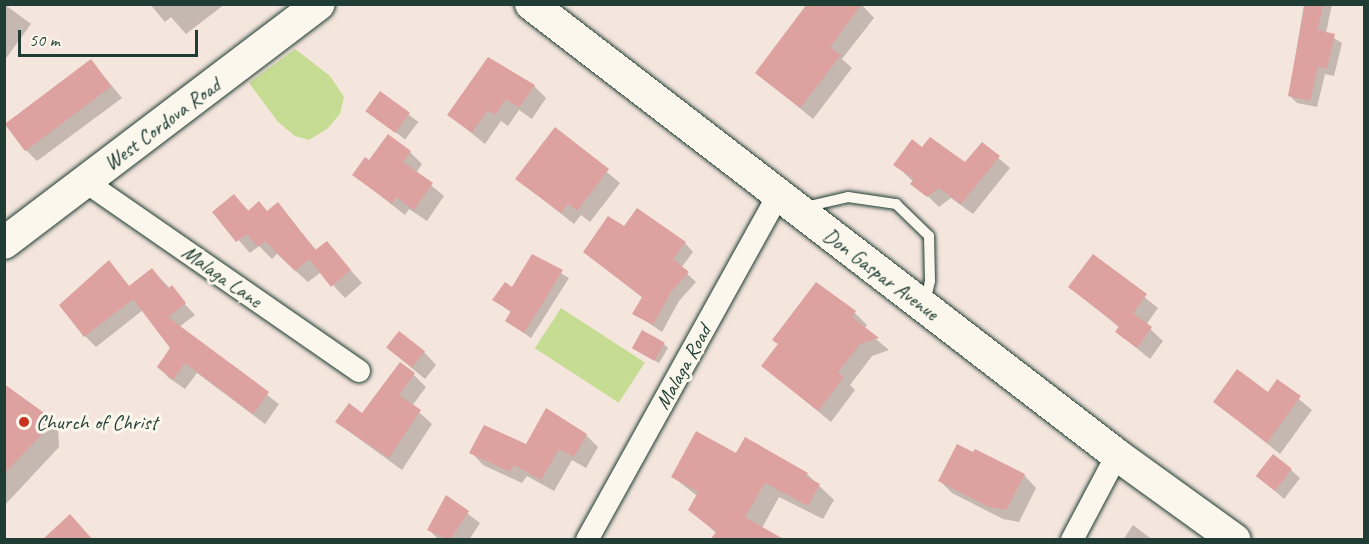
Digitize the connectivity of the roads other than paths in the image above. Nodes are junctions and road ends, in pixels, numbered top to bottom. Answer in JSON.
{"nodes":[{"id":1,"x":319,"y":4,"type":"edge"},
{"id":2,"x":531,"y":4,"type":"edge"},
{"id":3,"x":86,"y":182,"type":"junction"},
{"id":4,"x":787,"y":202,"type":"junction"},
{"id":5,"x":4,"y":243,"type":"edge"},
{"id":6,"x":925,"y":307,"type":"junction"},
{"id":7,"x":359,"y":371,"type":"dead end"},
{"id":8,"x":1117,"y":454,"type":"junction"},
{"id":9,"x":587,"y":540,"type":"edge"},
{"id":10,"x":1072,"y":540,"type":"edge"},
{"id":11,"x":1235,"y":540,"type":"edge"}],
"edges":[{"from":1,"to":3,"type":"street","name":"West Cordova Road"},
{"from":2,"to":4,"type":"street","name":"Don Gaspar Avenue"},
{"from":3,"to":5,"type":"street","name":"West Cordova Road"},
{"from":3,"to":7,"type":"street","name":"Malaga Lane"},
{"from":4,"to":6,"type":"street","name":"Don Gaspar Avenue"},
{"from":4,"to":6,"type":"lane"},
{"from":4,"to":9,"type":"street","name":"Malaga Road"},
{"from":6,"to":8,"type":"street","name":"Don Gaspar Avenue"},
{"from":8,"to":10,"type":"street"},
{"from":8,"to":11,"type":"street","name":"Don Gaspar Avenue"}]}
